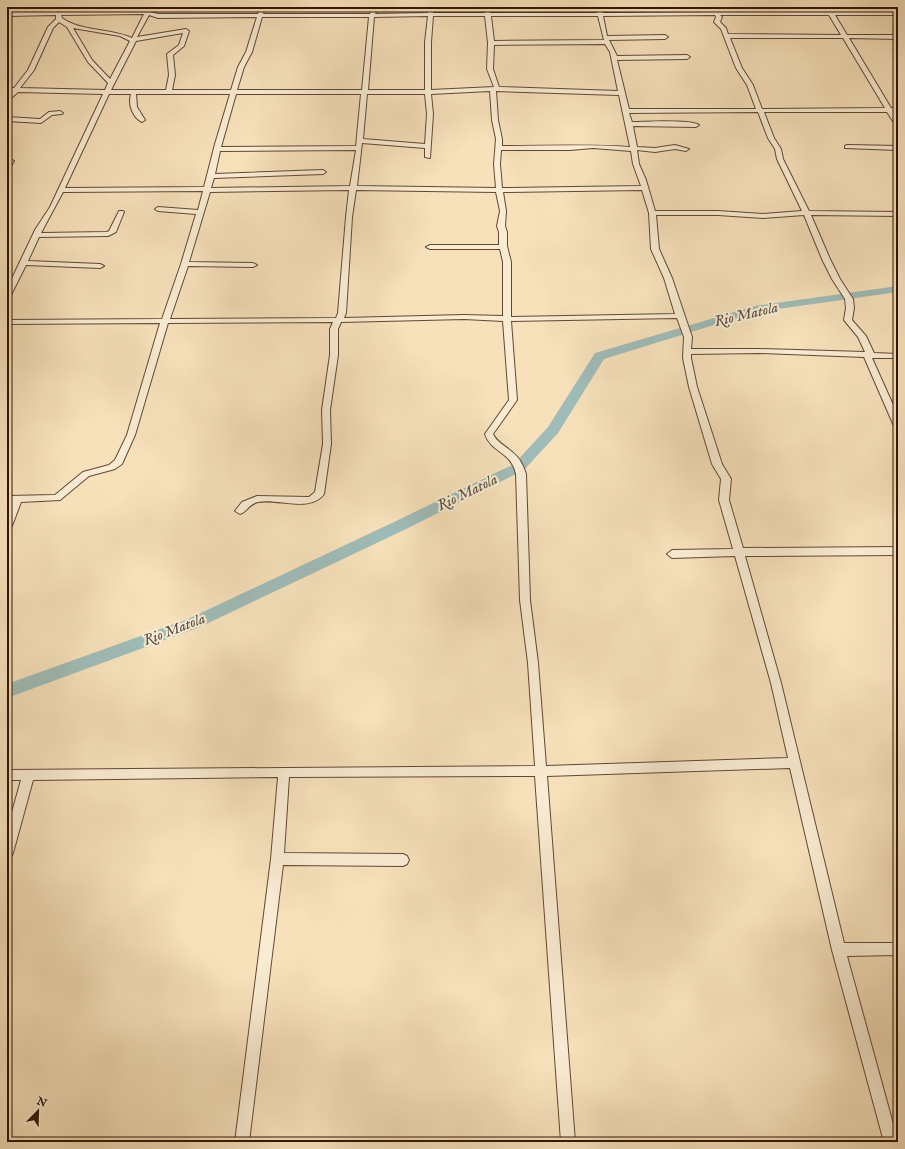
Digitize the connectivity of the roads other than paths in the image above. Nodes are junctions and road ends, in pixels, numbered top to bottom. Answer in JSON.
{"nodes":[{"id":1,"x":130,"y":7,"type":"edge"},
{"id":2,"x":262,"y":7,"type":"edge"},
{"id":3,"x":318,"y":7,"type":"edge"},
{"id":4,"x":375,"y":7,"type":"edge"},
{"id":5,"x":431,"y":7,"type":"edge"},
{"id":6,"x":487,"y":7,"type":"edge"},
{"id":7,"x":600,"y":7,"type":"edge"},
{"id":8,"x":712,"y":7,"type":"edge"},
{"id":9,"x":827,"y":7,"type":"edge"},
{"id":10,"x":196,"y":9,"type":"dead end"},
{"id":11,"x":58,"y":10,"type":"edge"},
{"id":12,"x":121,"y":12,"type":"junction"},
{"id":13,"x":831,"y":13,"type":"junction"},
{"id":14,"x":898,"y":13,"type":"edge"},
{"id":15,"x":7,"y":14,"type":"edge"},
{"id":16,"x":147,"y":14,"type":"junction"},
{"id":17,"x":487,"y":14,"type":"junction"},
{"id":18,"x":602,"y":14,"type":"junction"},
{"id":19,"x":715,"y":14,"type":"junction"},
{"id":20,"x":317,"y":15,"type":"junction"},
{"id":21,"x":372,"y":15,"type":"junction"},
{"id":22,"x":194,"y":16,"type":"junction"},
{"id":23,"x":260,"y":16,"type":"junction"},
{"id":24,"x":430,"y":18,"type":"junction"},
{"id":25,"x":59,"y":19,"type":"junction"},
{"id":26,"x":69,"y":26,"type":"junction"},
{"id":27,"x":726,"y":36,"type":"junction"},
{"id":28,"x":665,"y":37,"type":"dead end"},
{"id":29,"x":846,"y":37,"type":"junction"},
{"id":30,"x":898,"y":37,"type":"edge"},
{"id":31,"x":134,"y":40,"type":"junction"},
{"id":32,"x":606,"y":40,"type":"junction"},
{"id":33,"x":491,"y":43,"type":"junction"},
{"id":34,"x":687,"y":57,"type":"dead end"},
{"id":35,"x":613,"y":58,"type":"junction"},
{"id":36,"x":111,"y":83,"type":"junction"},
{"id":37,"x":7,"y":90,"type":"edge"},
{"id":38,"x":492,"y":90,"type":"junction"},
{"id":39,"x":16,"y":91,"type":"junction"},
{"id":40,"x":363,"y":91,"type":"junction"},
{"id":41,"x":106,"y":92,"type":"junction"},
{"id":42,"x":134,"y":92,"type":"junction"},
{"id":43,"x":169,"y":92,"type":"junction"},
{"id":44,"x":234,"y":92,"type":"junction"},
{"id":45,"x":428,"y":92,"type":"junction"},
{"id":46,"x":621,"y":93,"type":"junction"},
{"id":47,"x":7,"y":100,"type":"edge"},
{"id":48,"x":890,"y":110,"type":"junction"},
{"id":49,"x":898,"y":110,"type":"edge"},
{"id":50,"x":760,"y":111,"type":"junction"},
{"id":51,"x":626,"y":112,"type":"junction"},
{"id":52,"x":60,"y":113,"type":"dead end"},
{"id":53,"x":7,"y":119,"type":"edge"},
{"id":54,"x":142,"y":120,"type":"dead end"},
{"id":55,"x":629,"y":124,"type":"junction"},
{"id":56,"x":696,"y":125,"type":"dead end"},
{"id":57,"x":898,"y":125,"type":"edge"},
{"id":58,"x":359,"y":145,"type":"junction"},
{"id":59,"x":428,"y":146,"type":"junction"},
{"id":60,"x":847,"y":147,"type":"dead end"},
{"id":61,"x":498,"y":148,"type":"junction"},
{"id":62,"x":898,"y":148,"type":"edge"},
{"id":63,"x":217,"y":149,"type":"junction"},
{"id":64,"x":633,"y":149,"type":"junction"},
{"id":65,"x":686,"y":149,"type":"dead end"},
{"id":66,"x":428,"y":157,"type":"dead end"},
{"id":67,"x":7,"y":160,"type":"edge"},
{"id":68,"x":7,"y":168,"type":"edge"},
{"id":69,"x":324,"y":172,"type":"dead end"},
{"id":70,"x":211,"y":176,"type":"junction"},
{"id":71,"x":644,"y":188,"type":"junction"},
{"id":72,"x":353,"y":189,"type":"junction"},
{"id":73,"x":61,"y":190,"type":"junction"},
{"id":74,"x":206,"y":190,"type":"junction"},
{"id":75,"x":500,"y":190,"type":"junction"},
{"id":76,"x":158,"y":209,"type":"dead end"},
{"id":77,"x":121,"y":212,"type":"dead end"},
{"id":78,"x":200,"y":212,"type":"junction"},
{"id":79,"x":652,"y":213,"type":"junction"},
{"id":80,"x":806,"y":214,"type":"junction"},
{"id":81,"x":898,"y":214,"type":"edge"},
{"id":82,"x":38,"y":235,"type":"junction"},
{"id":83,"x":430,"y":247,"type":"dead end"},
{"id":84,"x":503,"y":247,"type":"junction"},
{"id":85,"x":24,"y":262,"type":"junction"},
{"id":86,"x":185,"y":264,"type":"junction"},
{"id":87,"x":253,"y":265,"type":"dead end"},
{"id":88,"x":100,"y":266,"type":"dead end"},
{"id":89,"x":11,"y":282,"type":"edge"},
{"id":90,"x":7,"y":295,"type":"edge"},
{"id":91,"x":680,"y":316,"type":"junction"},
{"id":92,"x":508,"y":319,"type":"junction"},
{"id":93,"x":165,"y":320,"type":"junction"},
{"id":94,"x":338,"y":320,"type":"junction"},
{"id":95,"x":7,"y":322,"type":"edge"},
{"id":96,"x":687,"y":352,"type":"junction"},
{"id":97,"x":869,"y":355,"type":"junction"},
{"id":98,"x":898,"y":356,"type":"edge"},
{"id":99,"x":898,"y":426,"type":"edge"},
{"id":100,"x":12,"y":499,"type":"edge"},
{"id":101,"x":240,"y":511,"type":"dead end"},
{"id":102,"x":7,"y":526,"type":"edge"},
{"id":103,"x":898,"y":551,"type":"edge"},
{"id":104,"x":739,"y":552,"type":"junction"},
{"id":105,"x":672,"y":554,"type":"dead end"},
{"id":106,"x":794,"y":763,"type":"junction"},
{"id":107,"x":540,"y":771,"type":"junction"},
{"id":108,"x":284,"y":772,"type":"junction"},
{"id":109,"x":7,"y":775,"type":"edge"},
{"id":110,"x":28,"y":775,"type":"junction"},
{"id":111,"x":7,"y":852,"type":"edge"},
{"id":112,"x":277,"y":859,"type":"junction"},
{"id":113,"x":402,"y":860,"type":"dead end"},
{"id":114,"x":898,"y":949,"type":"edge"},
{"id":115,"x":839,"y":950,"type":"junction"},
{"id":116,"x":242,"y":1142,"type":"edge"},
{"id":117,"x":568,"y":1142,"type":"edge"},
{"id":118,"x":891,"y":1142,"type":"edge"}],
"edges":[{"from":1,"to":12,"type":"street"},
{"from":2,"to":23,"type":"street"},
{"from":3,"to":20,"type":"street"},
{"from":4,"to":21,"type":"street"},
{"from":5,"to":24,"type":"street"},
{"from":6,"to":17,"type":"street"},
{"from":7,"to":18,"type":"street"},
{"from":8,"to":19,"type":"street"},
{"from":9,"to":13,"type":"street"},
{"from":10,"to":22,"type":"street"},
{"from":11,"to":12,"type":"street"},
{"from":11,"to":15,"type":"street"},
{"from":11,"to":25,"type":"street"},
{"from":12,"to":16,"type":"street"},
{"from":13,"to":14,"type":"street"},
{"from":13,"to":19,"type":"street"},
{"from":13,"to":29,"type":"street"},
{"from":16,"to":22,"type":"street"},
{"from":16,"to":31,"type":"street"},
{"from":17,"to":18,"type":"street"},
{"from":17,"to":24,"type":"street"},
{"from":17,"to":33,"type":"street"},
{"from":18,"to":19,"type":"street"},
{"from":18,"to":32,"type":"street"},
{"from":19,"to":27,"type":"street"},
{"from":20,"to":21,"type":"street"},
{"from":20,"to":23,"type":"street"},
{"from":21,"to":24,"type":"street"},
{"from":21,"to":40,"type":"street"},
{"from":22,"to":23,"type":"street"},
{"from":23,"to":44,"type":"street"},
{"from":24,"to":45,"type":"street"},
{"from":25,"to":26,"type":"street"},
{"from":25,"to":39,"type":"street"},
{"from":26,"to":31,"type":"street"},
{"from":26,"to":36,"type":"street"},
{"from":27,"to":29,"type":"street"},
{"from":27,"to":50,"type":"street"},
{"from":28,"to":32,"type":"street"},
{"from":29,"to":30,"type":"street"},
{"from":29,"to":48,"type":"street"},
{"from":31,"to":36,"type":"street"},
{"from":31,"to":43,"type":"street"},
{"from":32,"to":33,"type":"street"},
{"from":32,"to":35,"type":"street"},
{"from":33,"to":38,"type":"street"},
{"from":34,"to":35,"type":"street"},
{"from":35,"to":46,"type":"street"},
{"from":36,"to":41,"type":"street"},
{"from":37,"to":39,"type":"street"},
{"from":38,"to":45,"type":"street"},
{"from":38,"to":46,"type":"street"},
{"from":38,"to":61,"type":"street"},
{"from":39,"to":41,"type":"street"},
{"from":39,"to":47,"type":"street"},
{"from":40,"to":44,"type":"street"},
{"from":40,"to":45,"type":"street"},
{"from":40,"to":58,"type":"street"},
{"from":41,"to":42,"type":"street"},
{"from":41,"to":73,"type":"street"},
{"from":42,"to":43,"type":"street"},
{"from":42,"to":54,"type":"street"},
{"from":43,"to":44,"type":"street"},
{"from":44,"to":63,"type":"street"},
{"from":45,"to":59,"type":"street"},
{"from":46,"to":51,"type":"street"},
{"from":48,"to":49,"type":"street"},
{"from":48,"to":50,"type":"street"},
{"from":48,"to":57,"type":"street"},
{"from":50,"to":51,"type":"street"},
{"from":50,"to":80,"type":"street"},
{"from":51,"to":55,"type":"street"},
{"from":52,"to":53,"type":"street"},
{"from":55,"to":56,"type":"street"},
{"from":55,"to":64,"type":"street"},
{"from":58,"to":59,"type":"street"},
{"from":58,"to":63,"type":"street"},
{"from":58,"to":72,"type":"street"},
{"from":59,"to":66,"type":"street"},
{"from":60,"to":62,"type":"street"},
{"from":61,"to":64,"type":"street"},
{"from":61,"to":75,"type":"street"},
{"from":63,"to":70,"type":"street"},
{"from":64,"to":65,"type":"street"},
{"from":64,"to":71,"type":"street"},
{"from":67,"to":68,"type":"street"},
{"from":69,"to":70,"type":"street"},
{"from":70,"to":74,"type":"street"},
{"from":71,"to":75,"type":"street"},
{"from":71,"to":79,"type":"street"},
{"from":72,"to":74,"type":"street"},
{"from":72,"to":75,"type":"street"},
{"from":72,"to":94,"type":"street"},
{"from":73,"to":74,"type":"street"},
{"from":73,"to":82,"type":"street"},
{"from":74,"to":78,"type":"street"},
{"from":75,"to":84,"type":"street"},
{"from":76,"to":78,"type":"street"},
{"from":77,"to":82,"type":"street"},
{"from":78,"to":86,"type":"street"},
{"from":79,"to":80,"type":"street"},
{"from":79,"to":91,"type":"street"},
{"from":80,"to":81,"type":"street"},
{"from":80,"to":97,"type":"street"},
{"from":82,"to":85,"type":"street"},
{"from":83,"to":84,"type":"street"},
{"from":84,"to":92,"type":"street"},
{"from":85,"to":88,"type":"street"},
{"from":85,"to":89,"type":"street"},
{"from":86,"to":87,"type":"street"},
{"from":86,"to":93,"type":"street"},
{"from":89,"to":90,"type":"street"},
{"from":91,"to":92,"type":"street"},
{"from":91,"to":96,"type":"street"},
{"from":92,"to":94,"type":"street"},
{"from":92,"to":107,"type":"street"},
{"from":93,"to":94,"type":"street"},
{"from":93,"to":95,"type":"street"},
{"from":93,"to":100,"type":"street"},
{"from":94,"to":101,"type":"street"},
{"from":96,"to":97,"type":"street"},
{"from":96,"to":104,"type":"street"},
{"from":97,"to":98,"type":"street"},
{"from":97,"to":99,"type":"street"},
{"from":100,"to":102,"type":"street"},
{"from":103,"to":104,"type":"street"},
{"from":104,"to":105,"type":"street"},
{"from":104,"to":106,"type":"street"},
{"from":106,"to":107,"type":"street"},
{"from":106,"to":115,"type":"street"},
{"from":107,"to":108,"type":"street"},
{"from":107,"to":117,"type":"street"},
{"from":108,"to":110,"type":"street"},
{"from":108,"to":112,"type":"street"},
{"from":109,"to":110,"type":"street"},
{"from":110,"to":111,"type":"street"},
{"from":112,"to":113,"type":"street"},
{"from":112,"to":116,"type":"street"},
{"from":114,"to":115,"type":"street"},
{"from":115,"to":118,"type":"street"}]}
